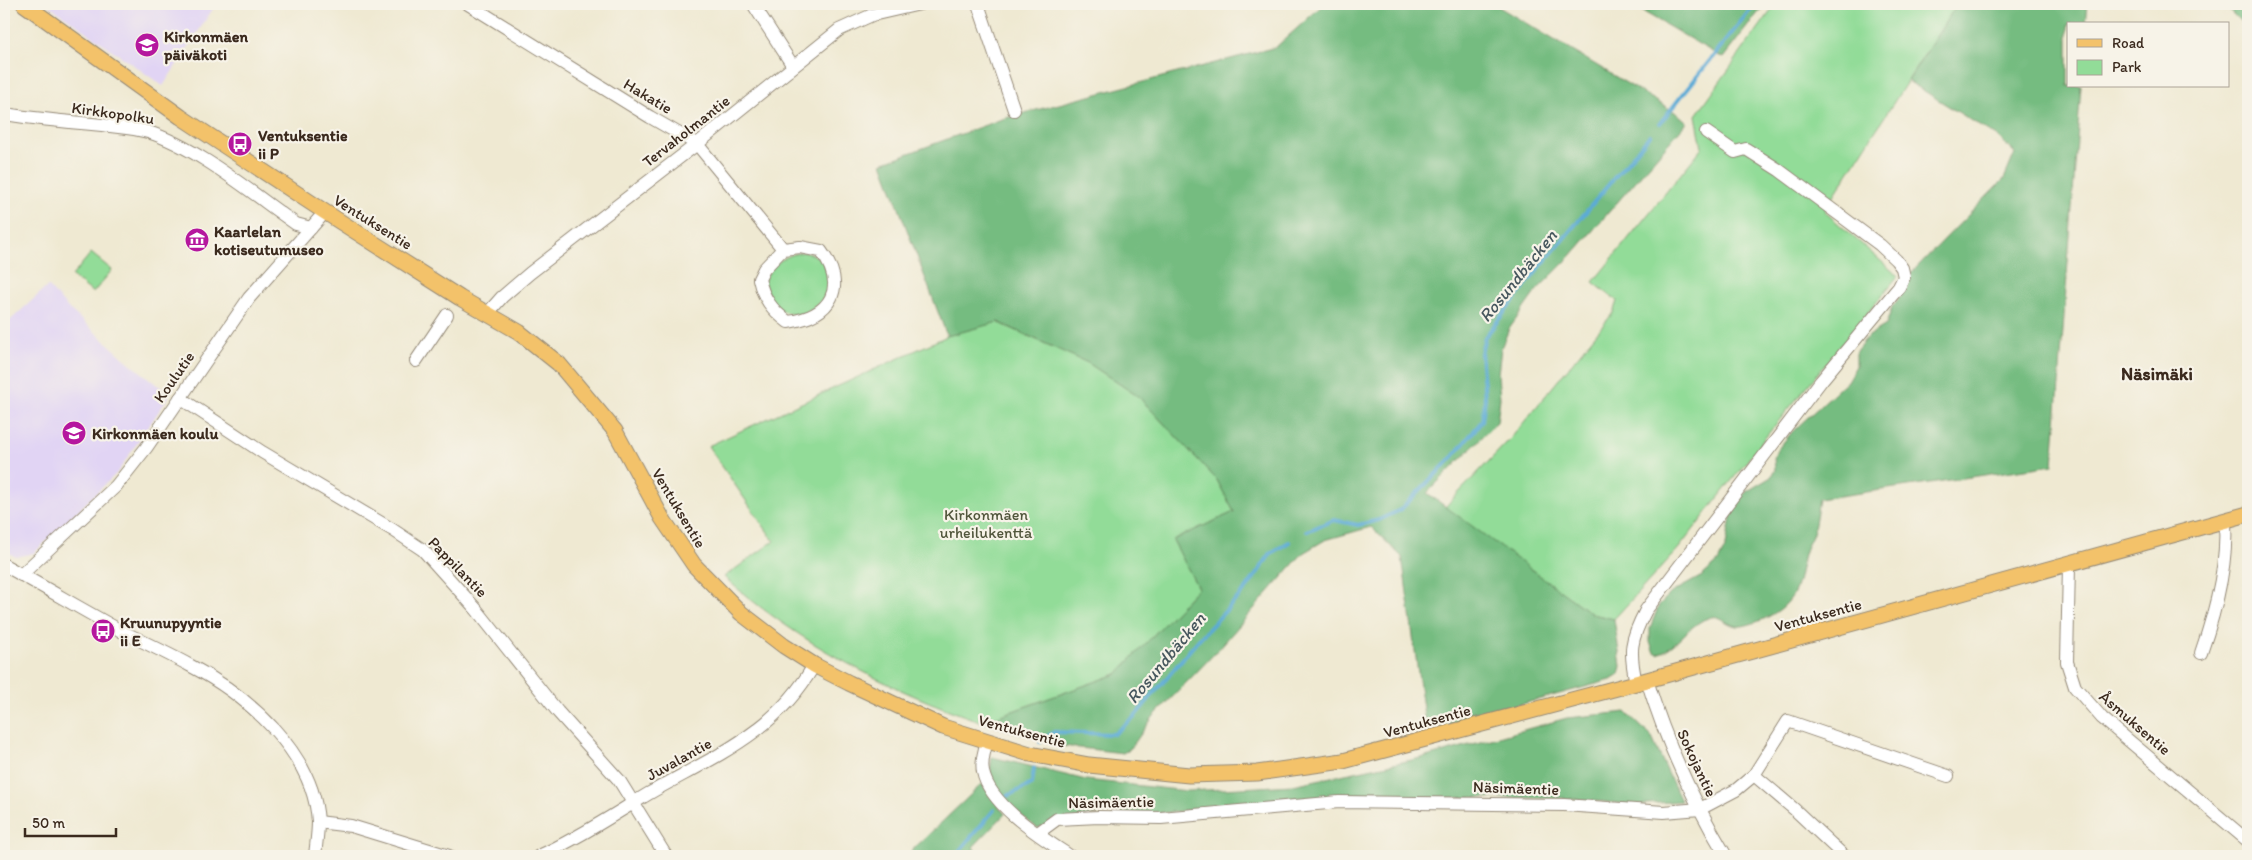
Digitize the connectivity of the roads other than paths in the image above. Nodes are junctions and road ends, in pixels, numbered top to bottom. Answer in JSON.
{"nodes":[{"id":1,"x":24,"y":4,"type":"edge"},
{"id":2,"x":468,"y":4,"type":"edge"},
{"id":3,"x":753,"y":4,"type":"edge"},
{"id":4,"x":920,"y":4,"type":"edge"},
{"id":5,"x":978,"y":4,"type":"edge"},
{"id":6,"x":793,"y":66,"type":"junction"},
{"id":7,"x":1014,"y":110,"type":"dead end"},
{"id":8,"x":4,"y":114,"type":"edge"},
{"id":9,"x":1706,"y":132,"type":"dead end"},
{"id":10,"x":697,"y":144,"type":"junction"},
{"id":11,"x":325,"y":212,"type":"junction"},
{"id":12,"x":311,"y":228,"type":"junction"},
{"id":13,"x":783,"y":249,"type":"junction"},
{"id":14,"x":487,"y":314,"type":"junction"},
{"id":15,"x":447,"y":315,"type":"dead end"},
{"id":16,"x":416,"y":361,"type":"dead end"},
{"id":17,"x":180,"y":398,"type":"junction"},
{"id":18,"x":2248,"y":514,"type":"edge"},
{"id":19,"x":2225,"y":522,"type":"junction"},
{"id":20,"x":4,"y":565,"type":"edge"},
{"id":21,"x":2069,"y":565,"type":"junction"},
{"id":22,"x":21,"y":575,"type":"junction"},
{"id":23,"x":2201,"y":653,"type":"dead end"},
{"id":24,"x":814,"y":665,"type":"junction"},
{"id":25,"x":1642,"y":682,"type":"junction"},
{"id":26,"x":987,"y":742,"type":"junction"},
{"id":27,"x":1754,"y":775,"type":"junction"},
{"id":28,"x":1948,"y":776,"type":"dead end"},
{"id":29,"x":633,"y":803,"type":"junction"},
{"id":30,"x":1700,"y":809,"type":"junction"},
{"id":31,"x":318,"y":822,"type":"junction"},
{"id":32,"x":1038,"y":833,"type":"junction"},
{"id":33,"x":2248,"y":841,"type":"edge"},
{"id":34,"x":315,"y":856,"type":"edge"},
{"id":35,"x":449,"y":856,"type":"edge"},
{"id":36,"x":539,"y":856,"type":"edge"},
{"id":37,"x":666,"y":856,"type":"edge"},
{"id":38,"x":1070,"y":856,"type":"edge"},
{"id":39,"x":1726,"y":856,"type":"edge"},
{"id":40,"x":1844,"y":856,"type":"edge"}],
"edges":[{"from":1,"to":11,"type":"main road","name":"Ventuksentie"},
{"from":2,"to":10,"type":"street","name":"Hakatie"},
{"from":3,"to":6,"type":"street"},
{"from":4,"to":6,"type":"street","name":"Tervaholmantie"},
{"from":5,"to":7,"type":"street"},
{"from":6,"to":10,"type":"street","name":"Tervaholmantie"},
{"from":8,"to":12,"type":"street","name":"Kirkkopolku"},
{"from":9,"to":25,"type":"street","name":"Sokojantie"},
{"from":10,"to":13,"type":"street","name":"Hakatie"},
{"from":10,"to":14,"type":"street","name":"Tervaholmantie"},
{"from":11,"to":12,"type":"street","name":"Koulutie"},
{"from":11,"to":14,"type":"main road","name":"Ventuksentie"},
{"from":12,"to":17,"type":"street","name":"Koulutie"},
{"from":13,"to":13,"type":"street"},
{"from":14,"to":24,"type":"main road","name":"Ventuksentie"},
{"from":15,"to":16,"type":"street"},
{"from":17,"to":22,"type":"street","name":"Koulutie"},
{"from":17,"to":29,"type":"street","name":"Pappilantie"},
{"from":18,"to":19,"type":"main road","name":"Ventuksentie"},
{"from":19,"to":21,"type":"main road","name":"Ventuksentie"},
{"from":19,"to":23,"type":"street"},
{"from":20,"to":22,"type":"street"},
{"from":21,"to":25,"type":"main road","name":"Ventuksentie"},
{"from":21,"to":33,"type":"street","name":"Åsmuksentie"},
{"from":22,"to":31,"type":"street"},
{"from":24,"to":26,"type":"main road","name":"Ventuksentie"},
{"from":24,"to":29,"type":"street","name":"Juvalantie"},
{"from":25,"to":26,"type":"main road","name":"Ventuksentie"},
{"from":25,"to":30,"type":"street","name":"Sokojantie"},
{"from":26,"to":32,"type":"street"},
{"from":27,"to":28,"type":"street","name":"Näsimäentie"},
{"from":27,"to":30,"type":"street","name":"Näsimäentie"},
{"from":27,"to":40,"type":"street"},
{"from":29,"to":36,"type":"street","name":"Juvalantie"},
{"from":29,"to":37,"type":"street","name":"Pappilantie"},
{"from":30,"to":32,"type":"street","name":"Näsimäentie"},
{"from":30,"to":39,"type":"street","name":"Sokojantie"},
{"from":31,"to":34,"type":"street"},
{"from":31,"to":35,"type":"street"},
{"from":32,"to":38,"type":"street"}]}
